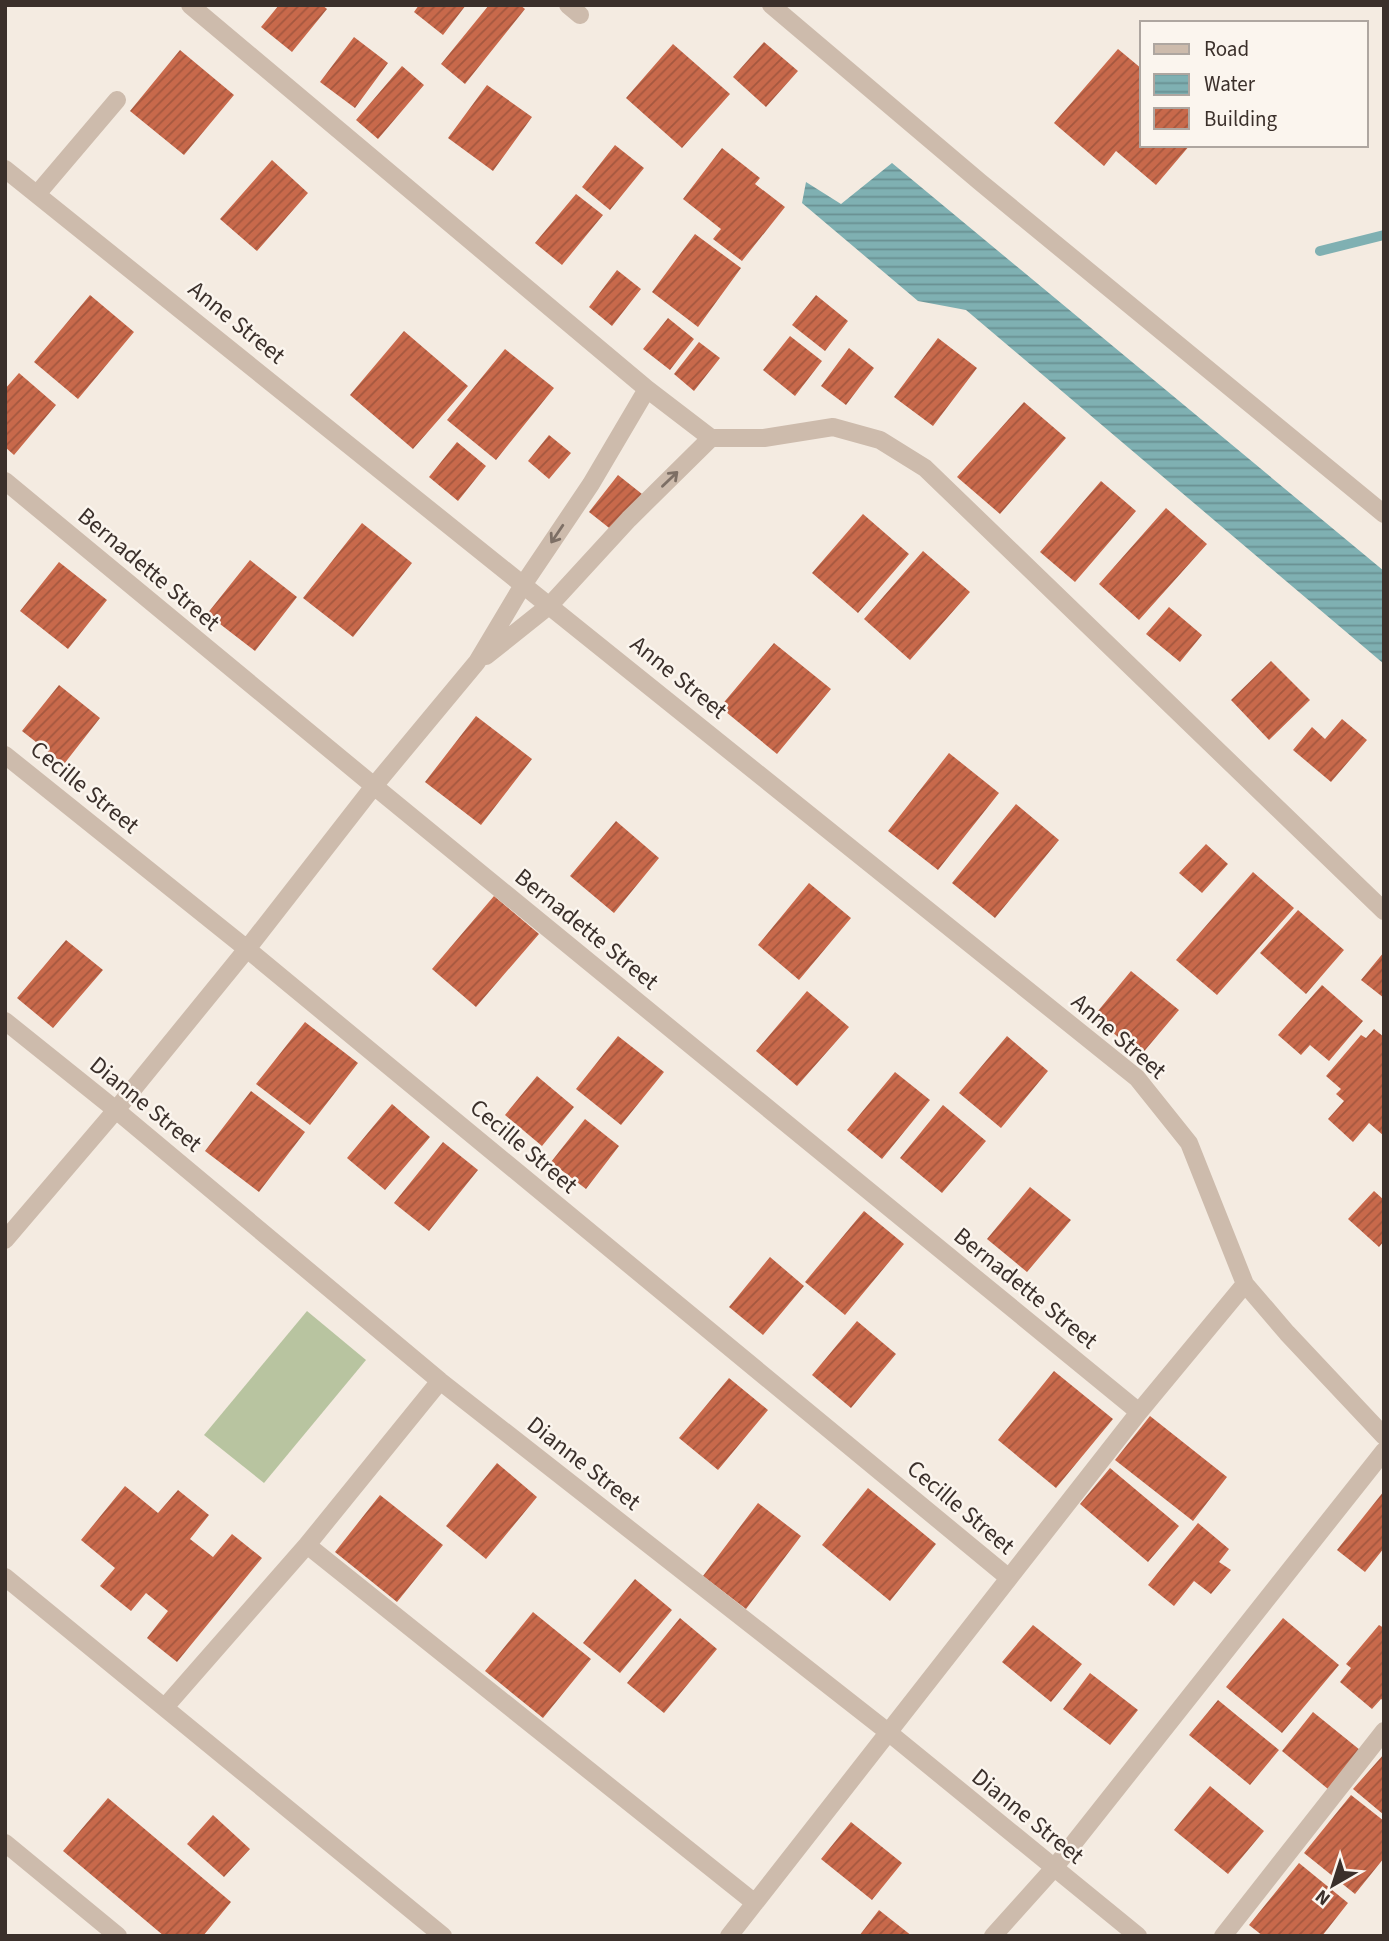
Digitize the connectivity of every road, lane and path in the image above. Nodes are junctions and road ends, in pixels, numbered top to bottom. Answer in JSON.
{"nodes":[{"id":1,"x":771,"y":5,"type":"edge"},
{"id":2,"x":203,"y":9,"type":"edge"},
{"id":3,"x":117,"y":100,"type":"dead end"},
{"id":4,"x":5,"y":169,"type":"edge"},
{"id":5,"x":38,"y":193,"type":"junction"},
{"id":6,"x":646,"y":389,"type":"junction"},
{"id":7,"x":711,"y":439,"type":"junction"},
{"id":8,"x":5,"y":481,"type":"edge"},
{"id":9,"x":1384,"y":514,"type":"edge"},
{"id":10,"x":523,"y":584,"type":"junction"},
{"id":11,"x":550,"y":605,"type":"junction"},
{"id":12,"x":477,"y":662,"type":"junction"},
{"id":13,"x":5,"y":755,"type":"edge"},
{"id":14,"x":374,"y":786,"type":"junction"},
{"id":15,"x":1384,"y":911,"type":"edge"},
{"id":16,"x":247,"y":950,"type":"junction"},
{"id":17,"x":5,"y":1021,"type":"edge"},
{"id":18,"x":116,"y":1110,"type":"junction"},
{"id":19,"x":5,"y":1240,"type":"edge"},
{"id":20,"x":1245,"y":1284,"type":"junction"},
{"id":21,"x":440,"y":1381,"type":"junction"},
{"id":22,"x":1139,"y":1412,"type":"junction"},
{"id":23,"x":1384,"y":1436,"type":"edge"},
{"id":24,"x":1384,"y":1451,"type":"edge"},
{"id":25,"x":307,"y":1545,"type":"junction"},
{"id":26,"x":5,"y":1577,"type":"edge"},
{"id":27,"x":1009,"y":1578,"type":"junction"},
{"id":28,"x":165,"y":1707,"type":"junction"},
{"id":29,"x":1384,"y":1731,"type":"edge"},
{"id":30,"x":888,"y":1732,"type":"junction"},
{"id":31,"x":5,"y":1843,"type":"edge"},
{"id":32,"x":1054,"y":1868,"type":"junction"},
{"id":33,"x":755,"y":1903,"type":"junction"},
{"id":34,"x":118,"y":1936,"type":"edge"},
{"id":35,"x":443,"y":1936,"type":"edge"},
{"id":36,"x":729,"y":1936,"type":"edge"},
{"id":37,"x":993,"y":1936,"type":"edge"},
{"id":38,"x":1138,"y":1936,"type":"edge"},
{"id":39,"x":1223,"y":1936,"type":"edge"}],
"edges":[{"from":1,"to":9,"type":"street"},
{"from":2,"to":6,"type":"street"},
{"from":3,"to":5,"type":"street"},
{"from":4,"to":5,"type":"street","name":"Anne Street"},
{"from":5,"to":10,"type":"street","name":"Anne Street"},
{"from":6,"to":7,"type":"street"},
{"from":6,"to":10,"type":"street","one_way":true},
{"from":11,"to":7,"type":"street","one_way":true},
{"from":7,"to":15,"type":"street"},
{"from":8,"to":14,"type":"street","name":"Bernadette Street"},
{"from":10,"to":11,"type":"street","name":"Anne Street"},
{"from":10,"to":12,"type":"street"},
{"from":11,"to":12,"type":"street"},
{"from":11,"to":20,"type":"street","name":"Anne Street"},
{"from":12,"to":14,"type":"street"},
{"from":13,"to":16,"type":"street","name":"Cecille Street"},
{"from":14,"to":16,"type":"street"},
{"from":14,"to":22,"type":"street","name":"Bernadette Street"},
{"from":16,"to":18,"type":"street"},
{"from":16,"to":27,"type":"street","name":"Cecille Street"},
{"from":17,"to":18,"type":"street","name":"Dianne Street"},
{"from":18,"to":19,"type":"street"},
{"from":18,"to":21,"type":"street","name":"Dianne Street"},
{"from":20,"to":22,"type":"street"},
{"from":20,"to":23,"type":"street","name":"Anne Street"},
{"from":21,"to":25,"type":"street"},
{"from":21,"to":30,"type":"street","name":"Dianne Street"},
{"from":22,"to":27,"type":"street"},
{"from":24,"to":32,"type":"street"},
{"from":25,"to":28,"type":"street"},
{"from":25,"to":33,"type":"street"},
{"from":26,"to":28,"type":"street"},
{"from":27,"to":30,"type":"street"},
{"from":28,"to":35,"type":"street"},
{"from":29,"to":39,"type":"street"},
{"from":30,"to":32,"type":"street","name":"Dianne Street"},
{"from":30,"to":33,"type":"street"},
{"from":31,"to":34,"type":"street"},
{"from":32,"to":37,"type":"street"},
{"from":32,"to":38,"type":"street","name":"Dianne Street"},
{"from":33,"to":36,"type":"street"}]}
